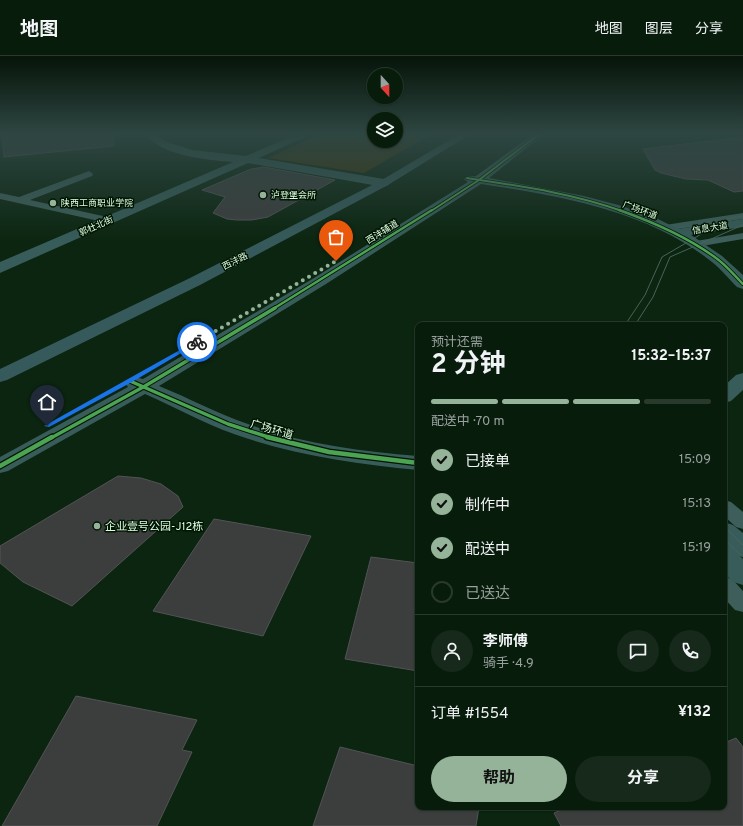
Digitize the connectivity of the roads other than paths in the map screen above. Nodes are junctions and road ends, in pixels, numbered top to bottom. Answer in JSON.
{"nodes":[{"id":1,"x":214,"y":171,"type":"edge"},
{"id":2,"x":313,"y":171,"type":"edge"},
{"id":3,"x":383,"y":171,"type":"edge"},
{"id":4,"x":404,"y":171,"type":"edge"},
{"id":5,"x":483,"y":171,"type":"edge"},
{"id":6,"x":485,"y":171,"type":"edge"},
{"id":7,"x":89,"y":174,"type":"dead end"},
{"id":8,"x":473,"y":179,"type":"junction"},
{"id":9,"x":368,"y":180,"type":"junction"},
{"id":10,"x":384,"y":183,"type":"junction"},
{"id":11,"x":0,"y":196,"type":"edge"},
{"id":12,"x":18,"y":200,"type":"junction"},
{"id":13,"x":0,"y":205,"type":"edge"},
{"id":14,"x":743,"y":216,"type":"edge"},
{"id":15,"x":104,"y":219,"type":"junction"},
{"id":16,"x":743,"y":223,"type":"edge"},
{"id":17,"x":743,"y":229,"type":"edge"},
{"id":18,"x":681,"y":236,"type":"junction"},
{"id":19,"x":743,"y":236,"type":"edge"},
{"id":20,"x":0,"y":262,"type":"edge"},
{"id":21,"x":0,"y":268,"type":"edge"},
{"id":22,"x":737,"y":270,"type":"edge"},
{"id":23,"x":743,"y":284,"type":"edge"},
{"id":24,"x":12,"y":355,"type":"dead end"},
{"id":25,"x":0,"y":376,"type":"edge"},
{"id":26,"x":743,"y":379,"type":"edge"},
{"id":27,"x":137,"y":384,"type":"junction"},
{"id":28,"x":732,"y":396,"type":"edge"},
{"id":29,"x":0,"y":451,"type":"edge"},
{"id":30,"x":415,"y":463,"type":"edge"},
{"id":31,"x":0,"y":466,"type":"edge"},
{"id":32,"x":727,"y":509,"type":"edge"},
{"id":33,"x":743,"y":522,"type":"edge"},
{"id":34,"x":727,"y":534,"type":"edge"},
{"id":35,"x":743,"y":548,"type":"edge"},
{"id":36,"x":727,"y":560,"type":"edge"},
{"id":37,"x":743,"y":575,"type":"edge"},
{"id":38,"x":727,"y":588,"type":"edge"},
{"id":39,"x":743,"y":604,"type":"edge"}],
"edges":[{"from":1,"to":15,"type":"street","name":"郭杜北街"},
{"from":2,"to":9,"type":"street"},
{"from":3,"to":9,"type":"highway","name":"西沣路"},
{"from":4,"to":10,"type":"highway","name":"西沣路"},
{"from":5,"to":8,"type":"street","name":"西沣辅道"},
{"from":6,"to":8,"type":"street","name":"西沣辅道"},
{"from":7,"to":12,"type":"street"},
{"from":8,"to":18,"type":"street","name":"广场环道"},
{"from":8,"to":27,"type":"street","name":"西沣辅道"},
{"from":9,"to":10,"type":"street"},
{"from":9,"to":24,"type":"highway","name":"西沣路"},
{"from":10,"to":25,"type":"highway","name":"西沣路"},
{"from":11,"to":12,"type":"street"},
{"from":12,"to":13,"type":"street"},
{"from":12,"to":15,"type":"street"},
{"from":14,"to":18,"type":"street"},
{"from":15,"to":20,"type":"street","name":"郭杜北街"},
{"from":15,"to":21,"type":"street","name":"郭杜北街"},
{"from":16,"to":18,"type":"street","name":"信息大道"},
{"from":17,"to":18,"type":"street","name":"信息大道"},
{"from":18,"to":19,"type":"street"},
{"from":18,"to":22,"type":"street","name":"广场环道"},
{"from":22,"to":23,"type":"street","name":"广场环道"},
{"from":26,"to":28,"type":"street"},
{"from":27,"to":29,"type":"street","name":"西沣辅道"},
{"from":27,"to":30,"type":"street","name":"广场环道"},
{"from":27,"to":31,"type":"street","name":"西沣辅道"},
{"from":32,"to":33,"type":"street"},
{"from":34,"to":35,"type":"street"},
{"from":36,"to":37,"type":"street"},
{"from":38,"to":39,"type":"street"}]}
